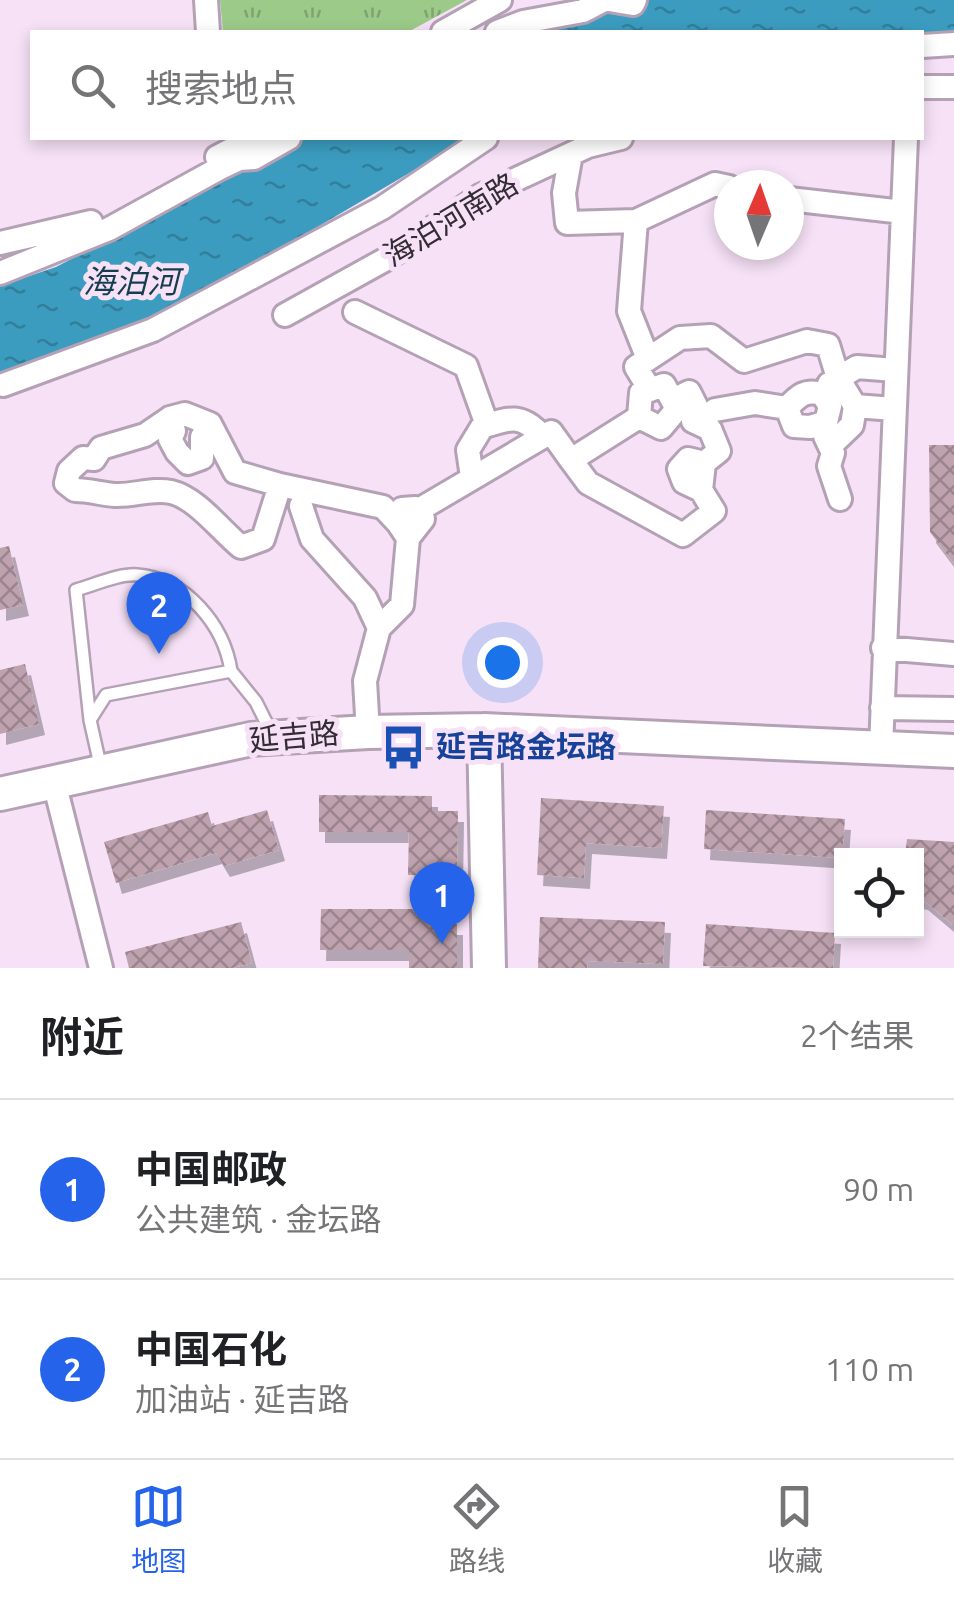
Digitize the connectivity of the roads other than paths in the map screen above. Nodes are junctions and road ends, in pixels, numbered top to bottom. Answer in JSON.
{"nodes":[{"id":1,"x":206,"y":0,"type":"edge"},
{"id":2,"x":500,"y":0,"type":"edge"},
{"id":3,"x":607,"y":0,"type":"edge"},
{"id":4,"x":635,"y":0,"type":"edge"},
{"id":5,"x":208,"y":30,"type":"edge"},
{"id":6,"x":448,"y":30,"type":"edge"},
{"id":7,"x":502,"y":30,"type":"edge"},
{"id":8,"x":954,"y":44,"type":"edge"},
{"id":9,"x":924,"y":46,"type":"edge"},
{"id":10,"x":924,"y":87,"type":"edge"},
{"id":11,"x":954,"y":87,"type":"edge"},
{"id":12,"x":246,"y":140,"type":"edge"},
{"id":13,"x":286,"y":140,"type":"edge"},
{"id":14,"x":483,"y":140,"type":"edge"},
{"id":15,"x":615,"y":140,"type":"edge"},
{"id":16,"x":906,"y":140,"type":"edge"},
{"id":17,"x":216,"y":147,"type":"edge"},
{"id":18,"x":570,"y":154,"type":"junction"},
{"id":19,"x":714,"y":184,"type":"edge"},
{"id":20,"x":804,"y":201,"type":"edge"},
{"id":21,"x":903,"y":212,"type":"junction"},
{"id":22,"x":636,"y":221,"type":"junction"},
{"id":23,"x":0,"y":243,"type":"edge"},
{"id":24,"x":0,"y":273,"type":"edge"},
{"id":25,"x":355,"y":312,"type":"dead end"},
{"id":26,"x":285,"y":315,"type":"dead end"},
{"id":27,"x":648,"y":359,"type":"junction"},
{"id":28,"x":896,"y":370,"type":"junction"},
{"id":29,"x":838,"y":378,"type":"junction"},
{"id":30,"x":3,"y":386,"type":"dead end"},
{"id":31,"x":650,"y":390,"type":"junction"},
{"id":32,"x":816,"y":392,"type":"junction"},
{"id":33,"x":672,"y":400,"type":"junction"},
{"id":34,"x":855,"y":406,"type":"junction"},
{"id":35,"x":787,"y":408,"type":"junction"},
{"id":36,"x":894,"y":409,"type":"junction"},
{"id":37,"x":708,"y":416,"type":"junction"},
{"id":38,"x":638,"y":417,"type":"junction"},
{"id":39,"x":170,"y":418,"type":"junction"},
{"id":40,"x":210,"y":424,"type":"junction"},
{"id":41,"x":820,"y":424,"type":"junction"},
{"id":42,"x":487,"y":426,"type":"junction"},
{"id":43,"x":542,"y":436,"type":"junction"},
{"id":44,"x":830,"y":446,"type":"junction"},
{"id":45,"x":571,"y":460,"type":"junction"},
{"id":46,"x":472,"y":478,"type":"junction"},
{"id":47,"x":280,"y":485,"type":"junction"},
{"id":48,"x":840,"y":499,"type":"dead end"},
{"id":49,"x":301,"y":506,"type":"dead end"},
{"id":50,"x":408,"y":524,"type":"junction"},
{"id":51,"x":379,"y":628,"type":"junction"},
{"id":52,"x":883,"y":648,"type":"junction"},
{"id":53,"x":954,"y":654,"type":"edge"},
{"id":54,"x":231,"y":670,"type":"junction"},
{"id":55,"x":882,"y":708,"type":"junction"},
{"id":56,"x":954,"y":709,"type":"edge"},
{"id":57,"x":90,"y":720,"type":"junction"},
{"id":58,"x":484,"y":730,"type":"junction"},
{"id":59,"x":368,"y":732,"type":"junction"},
{"id":60,"x":274,"y":736,"type":"junction"},
{"id":61,"x":881,"y":748,"type":"junction"},
{"id":62,"x":954,"y":751,"type":"edge"},
{"id":63,"x":101,"y":769,"type":"junction"},
{"id":64,"x":54,"y":782,"type":"junction"},
{"id":65,"x":0,"y":794,"type":"edge"},
{"id":66,"x":101,"y":968,"type":"edge"},
{"id":67,"x":489,"y":968,"type":"edge"}],
"edges":[{"from":1,"to":5,"type":"street"},
{"from":2,"to":6,"type":"street"},
{"from":3,"to":4,"type":"street"},
{"from":3,"to":7,"type":"street"},
{"from":8,"to":9,"type":"street"},
{"from":10,"to":11,"type":"street"},
{"from":12,"to":17,"type":"street"},
{"from":13,"to":24,"type":"street"},
{"from":14,"to":30,"type":"street"},
{"from":15,"to":18,"type":"street","name":"海泊河南路"},
{"from":16,"to":21,"type":"street"},
{"from":17,"to":23,"type":"street"},
{"from":18,"to":22,"type":"street"},
{"from":18,"to":26,"type":"street","name":"海泊河南路"},
{"from":19,"to":22,"type":"street"},
{"from":20,"to":21,"type":"street"},
{"from":21,"to":28,"type":"street"},
{"from":22,"to":27,"type":"street"},
{"from":25,"to":42,"type":"street"},
{"from":27,"to":29,"type":"street"},
{"from":27,"to":31,"type":"street"},
{"from":28,"to":29,"type":"street"},
{"from":28,"to":36,"type":"street"},
{"from":29,"to":32,"type":"street"},
{"from":29,"to":34,"type":"street"},
{"from":31,"to":33,"type":"street"},
{"from":31,"to":38,"type":"street"},
{"from":32,"to":35,"type":"street"},
{"from":32,"to":41,"type":"street"},
{"from":33,"to":37,"type":"street"},
{"from":33,"to":38,"type":"street"},
{"from":34,"to":36,"type":"street"},
{"from":34,"to":44,"type":"street"},
{"from":35,"to":37,"type":"street"},
{"from":35,"to":41,"type":"street"},
{"from":36,"to":52,"type":"street"},
{"from":37,"to":45,"type":"street"},
{"from":38,"to":45,"type":"street"},
{"from":39,"to":40,"type":"street"},
{"from":39,"to":40,"type":"street"},
{"from":39,"to":47,"type":"street"},
{"from":40,"to":47,"type":"street"},
{"from":41,"to":44,"type":"street"},
{"from":42,"to":43,"type":"street"},
{"from":42,"to":46,"type":"street"},
{"from":43,"to":45,"type":"street"},
{"from":43,"to":46,"type":"street"},
{"from":44,"to":48,"type":"street"},
{"from":46,"to":50,"type":"street"},
{"from":47,"to":50,"type":"street"},
{"from":49,"to":51,"type":"street"},
{"from":50,"to":51,"type":"street"},
{"from":51,"to":59,"type":"street"},
{"from":52,"to":53,"type":"street"},
{"from":52,"to":55,"type":"street"},
{"from":54,"to":57,"type":"lane"},
{"from":54,"to":57,"type":"lane"},
{"from":54,"to":60,"type":"lane"},
{"from":55,"to":56,"type":"street"},
{"from":55,"to":61,"type":"street"},
{"from":57,"to":63,"type":"lane"},
{"from":58,"to":59,"type":"main road","name":"延吉路"},
{"from":58,"to":61,"type":"main road","name":"延吉路"},
{"from":58,"to":67,"type":"main road"},
{"from":59,"to":60,"type":"main road","name":"延吉路"},
{"from":60,"to":63,"type":"main road","name":"延吉路"},
{"from":61,"to":62,"type":"main road","name":"延吉路"},
{"from":63,"to":64,"type":"main road","name":"延吉路"},
{"from":64,"to":65,"type":"main road","name":"延吉路"},
{"from":64,"to":66,"type":"street"}]}
